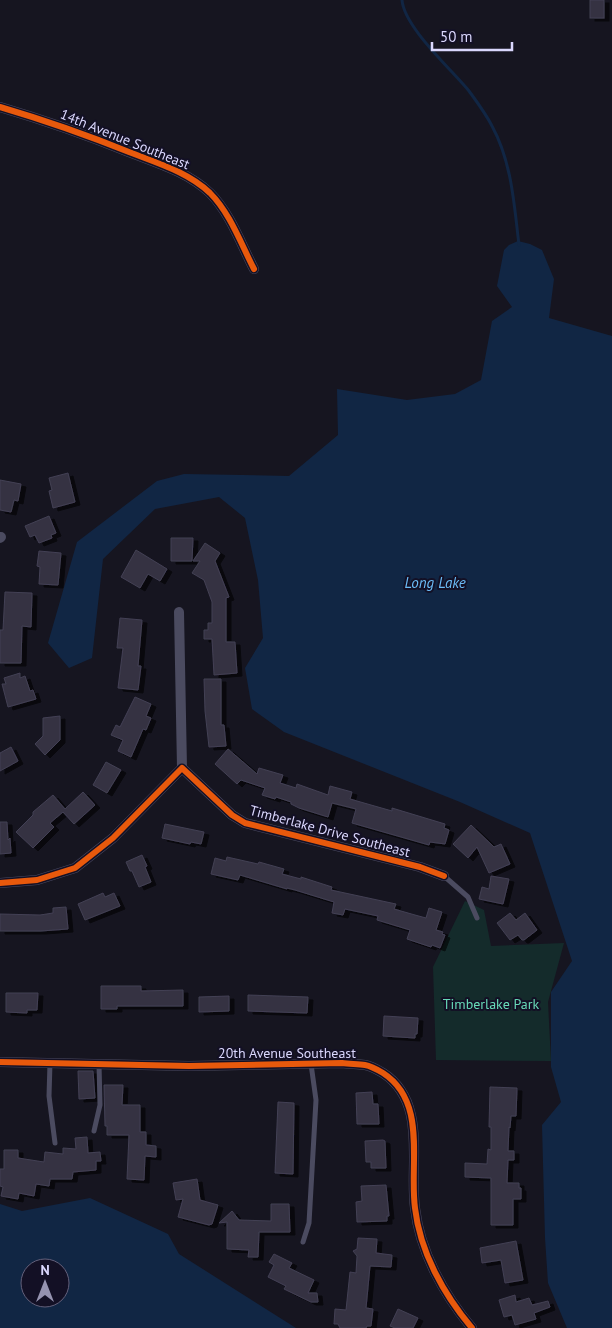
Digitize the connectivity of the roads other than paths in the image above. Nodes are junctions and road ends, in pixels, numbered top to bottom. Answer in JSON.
{"nodes":[{"id":1,"x":0,"y":107,"type":"edge"},
{"id":2,"x":254,"y":269,"type":"dead end"},
{"id":3,"x":179,"y":612,"type":"dead end"},
{"id":4,"x":182,"y":768,"type":"junction"},
{"id":5,"x":444,"y":876,"type":"joint"},
{"id":6,"x":0,"y":883,"type":"edge"},
{"id":7,"x":477,"y":918,"type":"dead end"},
{"id":8,"x":0,"y":1062,"type":"edge"},
{"id":9,"x":50,"y":1062,"type":"junction"},
{"id":10,"x":99,"y":1064,"type":"junction"},
{"id":11,"x":311,"y":1064,"type":"junction"},
{"id":12,"x":94,"y":1131,"type":"dead end"},
{"id":13,"x":55,"y":1143,"type":"dead end"},
{"id":14,"x":304,"y":1242,"type":"dead end"},
{"id":15,"x":472,"y":1328,"type":"edge"}],
"edges":[{"from":1,"to":2,"type":"street","name":"14th Avenue Southeast"},
{"from":3,"to":4,"type":"street"},
{"from":4,"to":5,"type":"street","name":"Timberlake Drive Southeast"},
{"from":4,"to":6,"type":"street"},
{"from":5,"to":7,"type":"lane"},
{"from":8,"to":9,"type":"street","name":"20th Avenue Southeast"},
{"from":9,"to":10,"type":"street","name":"20th Avenue Southeast"},
{"from":9,"to":13,"type":"lane"},
{"from":10,"to":11,"type":"street","name":"20th Avenue Southeast"},
{"from":10,"to":12,"type":"lane"},
{"from":11,"to":14,"type":"lane"},
{"from":11,"to":15,"type":"street","name":"20th Avenue Southeast"}]}
